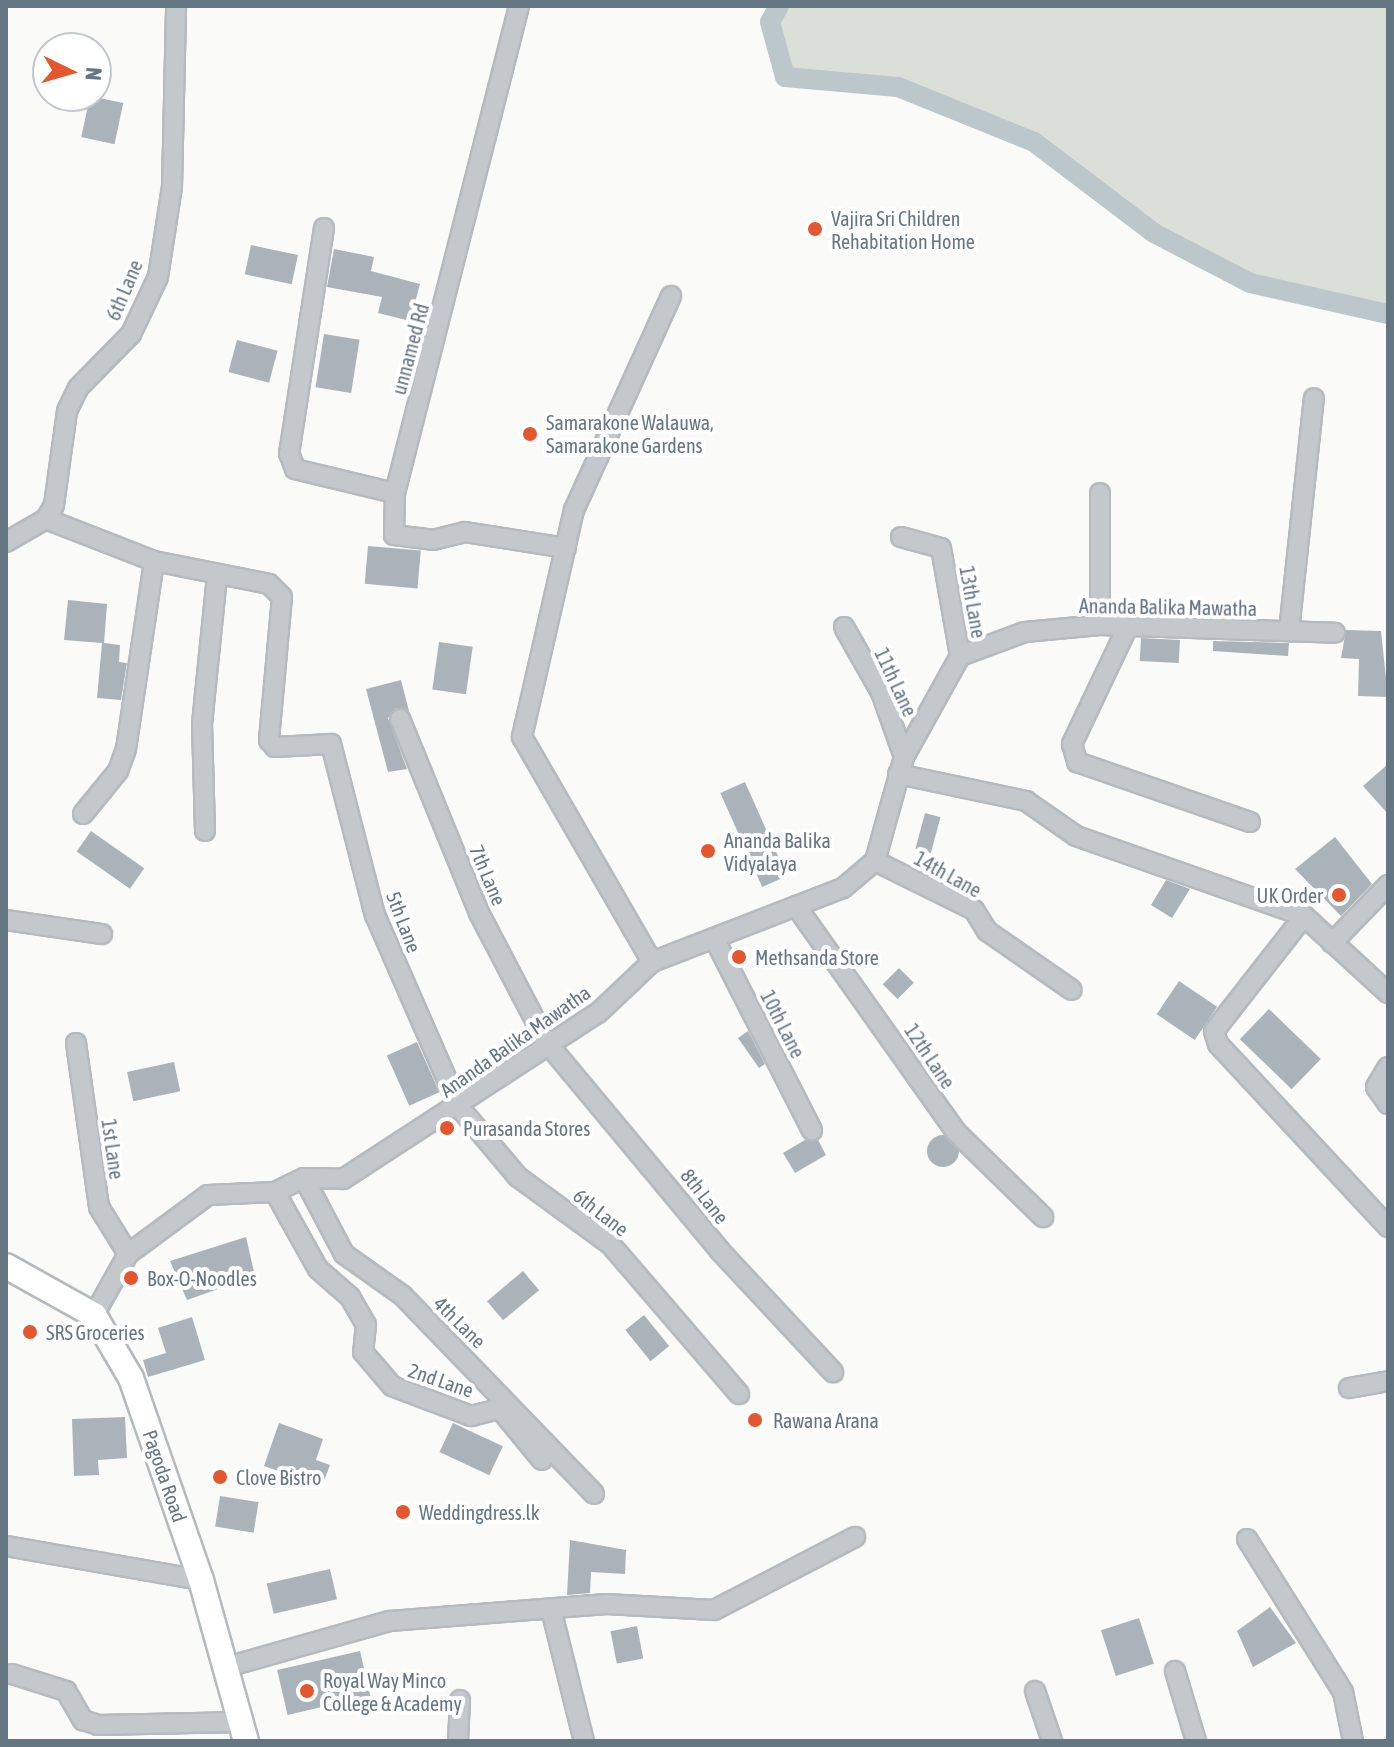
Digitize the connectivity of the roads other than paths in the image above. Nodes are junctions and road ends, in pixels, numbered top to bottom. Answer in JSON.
{"nodes":[{"id":1,"x":176,"y":6,"type":"edge"},
{"id":2,"x":519,"y":6,"type":"edge"},
{"id":3,"x":324,"y":228,"type":"dead end"},
{"id":4,"x":671,"y":296,"type":"dead end"},
{"id":5,"x":1314,"y":398,"type":"dead end"},
{"id":6,"x":395,"y":493,"type":"junction"},
{"id":7,"x":1100,"y":493,"type":"dead end"},
{"id":8,"x":46,"y":519,"type":"junction"},
{"id":9,"x":901,"y":537,"type":"dead end"},
{"id":10,"x":6,"y":542,"type":"edge"},
{"id":11,"x":566,"y":548,"type":"junction"},
{"id":12,"x":154,"y":561,"type":"junction"},
{"id":13,"x":217,"y":577,"type":"junction"},
{"id":14,"x":1100,"y":625,"type":"junction"},
{"id":15,"x":1128,"y":626,"type":"junction"},
{"id":16,"x":844,"y":627,"type":"dead end"},
{"id":17,"x":1289,"y":631,"type":"junction"},
{"id":18,"x":1335,"y":633,"type":"dead end"},
{"id":19,"x":960,"y":656,"type":"junction"},
{"id":20,"x":400,"y":719,"type":"dead end"},
{"id":21,"x":901,"y":766,"type":"junction"},
{"id":22,"x":83,"y":814,"type":"dead end"},
{"id":23,"x":1250,"y":822,"type":"dead end"},
{"id":24,"x":205,"y":831,"type":"dead end"},
{"id":25,"x":875,"y":861,"type":"junction"},
{"id":26,"x":1388,"y":885,"type":"edge"},
{"id":27,"x":796,"y":906,"type":"junction"},
{"id":28,"x":1304,"y":916,"type":"junction"},
{"id":29,"x":6,"y":920,"type":"edge"},
{"id":30,"x":102,"y":934,"type":"dead end"},
{"id":31,"x":714,"y":938,"type":"junction"},
{"id":32,"x":1332,"y":943,"type":"junction"},
{"id":33,"x":652,"y":962,"type":"junction"},
{"id":34,"x":1072,"y":990,"type":"dead end"},
{"id":35,"x":1388,"y":993,"type":"edge"},
{"id":36,"x":76,"y":1043,"type":"dead end"},
{"id":37,"x":547,"y":1043,"type":"junction"},
{"id":38,"x":1388,"y":1067,"type":"edge"},
{"id":39,"x":1388,"y":1104,"type":"edge"},
{"id":40,"x":459,"y":1107,"type":"junction"},
{"id":41,"x":812,"y":1130,"type":"dead end"},
{"id":42,"x":304,"y":1178,"type":"junction"},
{"id":43,"x":275,"y":1192,"type":"junction"},
{"id":44,"x":1043,"y":1217,"type":"dead end"},
{"id":45,"x":1388,"y":1227,"type":"edge"},
{"id":46,"x":128,"y":1254,"type":"junction"},
{"id":47,"x":6,"y":1266,"type":"edge"},
{"id":48,"x":94,"y":1315,"type":"junction"},
{"id":49,"x":833,"y":1372,"type":"dead end"},
{"id":50,"x":1388,"y":1381,"type":"edge"},
{"id":51,"x":1349,"y":1388,"type":"dead end"},
{"id":52,"x":739,"y":1394,"type":"dead end"},
{"id":53,"x":542,"y":1460,"type":"dead end"},
{"id":54,"x":594,"y":1494,"type":"dead end"},
{"id":55,"x":855,"y":1537,"type":"dead end"},
{"id":56,"x":1247,"y":1539,"type":"dead end"},
{"id":57,"x":6,"y":1546,"type":"edge"},
{"id":58,"x":201,"y":1580,"type":"junction"},
{"id":59,"x":552,"y":1613,"type":"junction"},
{"id":60,"x":227,"y":1667,"type":"junction"},
{"id":61,"x":1175,"y":1671,"type":"dead end"},
{"id":62,"x":12,"y":1674,"type":"dead end"},
{"id":63,"x":1035,"y":1691,"type":"dead end"},
{"id":64,"x":460,"y":1700,"type":"dead end"},
{"id":65,"x":244,"y":1731,"type":"edge"},
{"id":66,"x":458,"y":1741,"type":"edge"},
{"id":67,"x":584,"y":1741,"type":"edge"},
{"id":68,"x":1052,"y":1741,"type":"edge"},
{"id":69,"x":1196,"y":1741,"type":"edge"},
{"id":70,"x":1353,"y":1741,"type":"edge"}],
"edges":[{"from":1,"to":8,"type":"street","name":"6th Lane"},
{"from":2,"to":6,"type":"street","name":"unnamed Rd"},
{"from":3,"to":6,"type":"street"},
{"from":4,"to":11,"type":"street"},
{"from":5,"to":17,"type":"street"},
{"from":6,"to":11,"type":"street","name":"unnamed Rd"},
{"from":7,"to":14,"type":"street"},
{"from":8,"to":10,"type":"street"},
{"from":8,"to":12,"type":"street"},
{"from":9,"to":19,"type":"street","name":"13th Lane"},
{"from":11,"to":33,"type":"street"},
{"from":12,"to":13,"type":"street"},
{"from":12,"to":22,"type":"street"},
{"from":13,"to":24,"type":"street"},
{"from":13,"to":40,"type":"street","name":"5th Lane"},
{"from":14,"to":15,"type":"street","name":"Ananda Balika Mawatha"},
{"from":14,"to":19,"type":"street","name":"Ananda Balika Mawatha"},
{"from":15,"to":17,"type":"street","name":"Ananda Balika Mawatha"},
{"from":15,"to":23,"type":"street"},
{"from":16,"to":21,"type":"street","name":"11th Lane"},
{"from":17,"to":18,"type":"street","name":"Ananda Balika Mawatha"},
{"from":19,"to":21,"type":"street"},
{"from":20,"to":37,"type":"street","name":"7th Lane"},
{"from":21,"to":25,"type":"street"},
{"from":21,"to":28,"type":"street"},
{"from":25,"to":27,"type":"street","name":"Ananda Balika Mawatha"},
{"from":25,"to":34,"type":"street","name":"14th Lane"},
{"from":26,"to":32,"type":"street"},
{"from":27,"to":31,"type":"street","name":"Ananda Balika Mawatha"},
{"from":27,"to":44,"type":"street","name":"12th Lane"},
{"from":28,"to":32,"type":"street"},
{"from":28,"to":45,"type":"street"},
{"from":29,"to":30,"type":"street"},
{"from":31,"to":33,"type":"street","name":"Ananda Balika Mawatha"},
{"from":31,"to":41,"type":"street","name":"10th Lane"},
{"from":32,"to":35,"type":"street"},
{"from":33,"to":37,"type":"street","name":"Ananda Balika Mawatha"},
{"from":36,"to":46,"type":"street","name":"1st Lane"},
{"from":37,"to":40,"type":"street","name":"Ananda Balika Mawatha"},
{"from":37,"to":49,"type":"street","name":"8th Lane"},
{"from":38,"to":39,"type":"street"},
{"from":40,"to":42,"type":"street","name":"Ananda Balika Mawatha"},
{"from":40,"to":52,"type":"street","name":"6th Lane"},
{"from":42,"to":43,"type":"street","name":"Ananda Balika Mawatha"},
{"from":42,"to":54,"type":"street","name":"4th Lane"},
{"from":43,"to":46,"type":"street","name":"Ananda Balika Mawatha"},
{"from":43,"to":53,"type":"street","name":"2nd Lane"},
{"from":46,"to":48,"type":"street","name":"Ananda Balika Mawatha"},
{"from":47,"to":48,"type":"main road"},
{"from":48,"to":58,"type":"main road","name":"Pagoda Road"},
{"from":50,"to":51,"type":"street"},
{"from":55,"to":59,"type":"street"},
{"from":56,"to":70,"type":"street"},
{"from":57,"to":58,"type":"street"},
{"from":58,"to":60,"type":"main road","name":"Pagoda Road"},
{"from":59,"to":60,"type":"street"},
{"from":59,"to":67,"type":"street"},
{"from":60,"to":65,"type":"main road","name":"Pagoda Road"},
{"from":61,"to":69,"type":"street"},
{"from":62,"to":65,"type":"street"},
{"from":63,"to":68,"type":"street"},
{"from":64,"to":66,"type":"street"}]}
